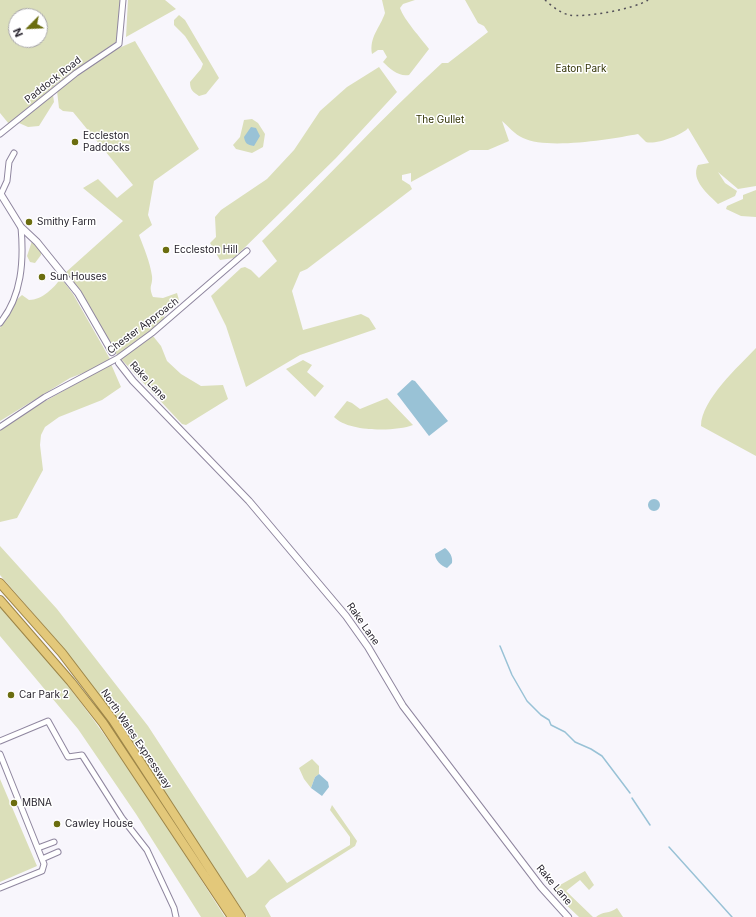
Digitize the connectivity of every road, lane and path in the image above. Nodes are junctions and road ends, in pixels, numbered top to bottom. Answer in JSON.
{"nodes":[{"id":1,"x":123,"y":0,"type":"edge"},
{"id":2,"x":0,"y":134,"type":"edge"},
{"id":3,"x":14,"y":153,"type":"dead end"},
{"id":4,"x":0,"y":193,"type":"edge"},
{"id":5,"x":21,"y":227,"type":"junction"},
{"id":6,"x":247,"y":252,"type":"dead end"},
{"id":7,"x":0,"y":324,"type":"edge"},
{"id":8,"x":112,"y":352,"type":"dead end"},
{"id":9,"x":119,"y":363,"type":"dead end"},
{"id":10,"x":0,"y":427,"type":"edge"},
{"id":11,"x":0,"y":583,"type":"edge"},
{"id":12,"x":0,"y":600,"type":"edge"},
{"id":13,"x":0,"y":741,"type":"edge"},
{"id":14,"x":0,"y":754,"type":"edge"},
{"id":15,"x":54,"y":842,"type":"dead end"},
{"id":16,"x":38,"y":848,"type":"junction"},
{"id":17,"x":58,"y":852,"type":"dead end"},
{"id":18,"x":42,"y":859,"type":"junction"},
{"id":19,"x":0,"y":888,"type":"edge"},
{"id":20,"x":176,"y":917,"type":"edge"},
{"id":21,"x":232,"y":917,"type":"edge"},
{"id":22,"x":241,"y":917,"type":"edge"},
{"id":23,"x":568,"y":917,"type":"edge"}],
"edges":[{"from":1,"to":2,"type":"street","name":"Paddock Road"},
{"from":3,"to":4,"type":"street"},
{"from":4,"to":5,"type":"street"},
{"from":5,"to":7,"type":"street"},
{"from":5,"to":8,"type":"street"},
{"from":6,"to":10,"type":"street","name":"Chester Approach"},
{"from":9,"to":23,"type":"street","name":"Rake Lane"},
{"from":11,"to":22,"type":"highway","name":"North Wales Expressway"},
{"from":12,"to":21,"type":"highway","name":"North Wales Expressway"},
{"from":13,"to":20,"type":"street"},
{"from":14,"to":16,"type":"street"},
{"from":15,"to":16,"type":"street"},
{"from":16,"to":18,"type":"street"},
{"from":17,"to":18,"type":"street"},
{"from":18,"to":19,"type":"street"}]}
